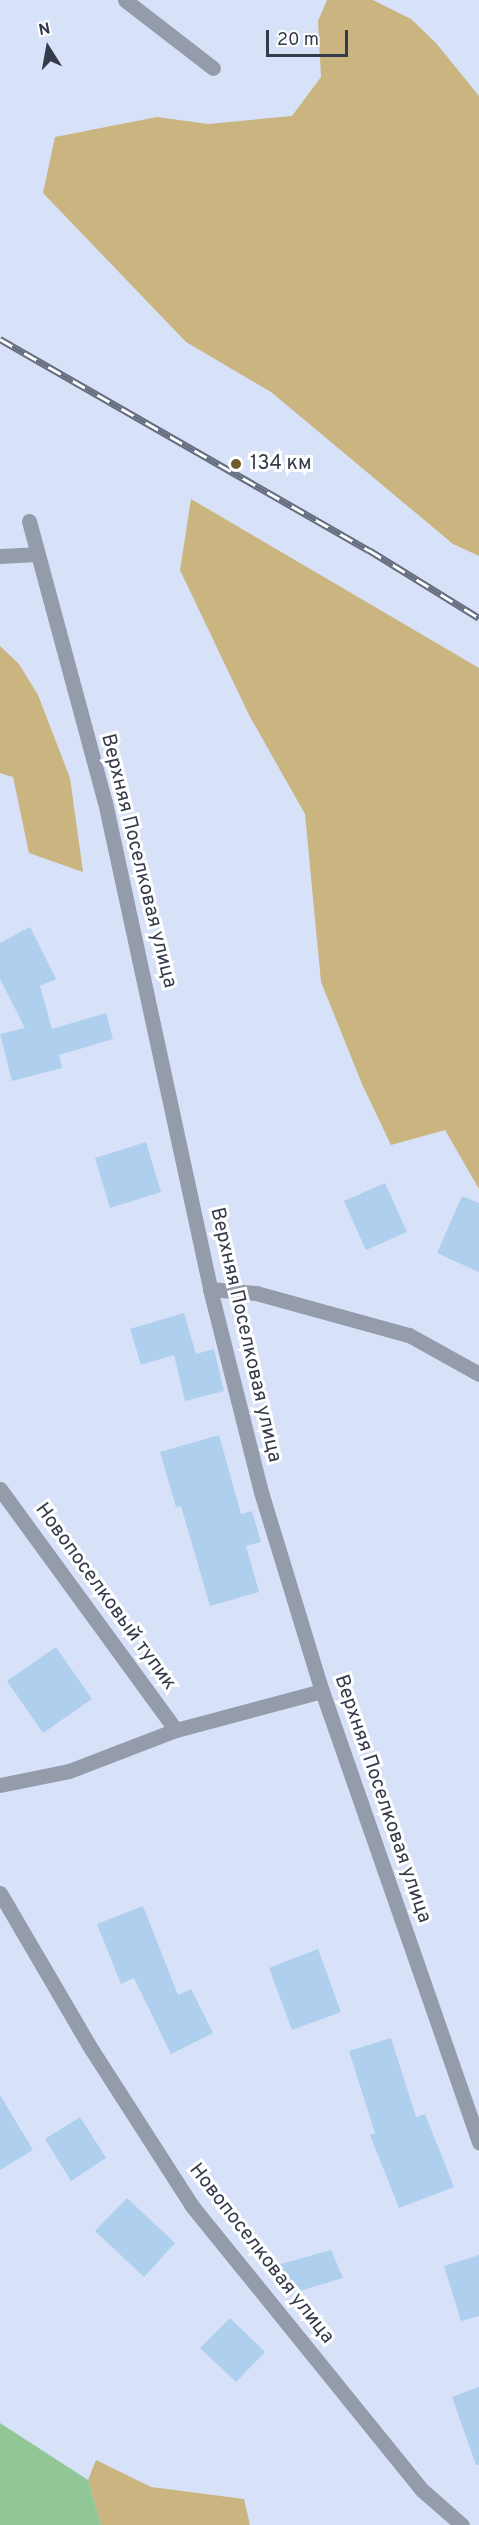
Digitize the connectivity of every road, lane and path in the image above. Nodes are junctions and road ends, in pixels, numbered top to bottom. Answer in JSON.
{"nodes":[{"id":1,"x":125,"y":0,"type":"edge"},
{"id":2,"x":213,"y":68,"type":"dead end"},
{"id":3,"x":28,"y":521,"type":"dead end"},
{"id":4,"x":36,"y":554,"type":"junction"},
{"id":5,"x":0,"y":556,"type":"edge"},
{"id":6,"x":210,"y":1289,"type":"junction"},
{"id":7,"x":479,"y":1374,"type":"edge"},
{"id":8,"x":0,"y":1489,"type":"edge"},
{"id":9,"x":322,"y":1691,"type":"junction"},
{"id":10,"x":176,"y":1730,"type":"junction"},
{"id":11,"x":0,"y":1785,"type":"edge"},
{"id":12,"x":0,"y":1893,"type":"edge"},
{"id":13,"x":479,"y":2143,"type":"edge"},
{"id":14,"x":462,"y":2525,"type":"edge"}],
"edges":[{"from":1,"to":2,"type":"street"},
{"from":3,"to":4,"type":"street","name":"Верхняя Поселковая улица"},
{"from":4,"to":5,"type":"street"},
{"from":4,"to":6,"type":"street","name":"Верхняя Поселковая улица"},
{"from":6,"to":7,"type":"street"},
{"from":6,"to":9,"type":"street","name":"Верхняя Поселковая улица"},
{"from":8,"to":10,"type":"street","name":"Новопоселковый тупик"},
{"from":9,"to":10,"type":"street"},
{"from":9,"to":13,"type":"street","name":"Верхняя Поселковая улица"},
{"from":10,"to":11,"type":"street"},
{"from":12,"to":14,"type":"street","name":"Новопоселковая улица"}]}
